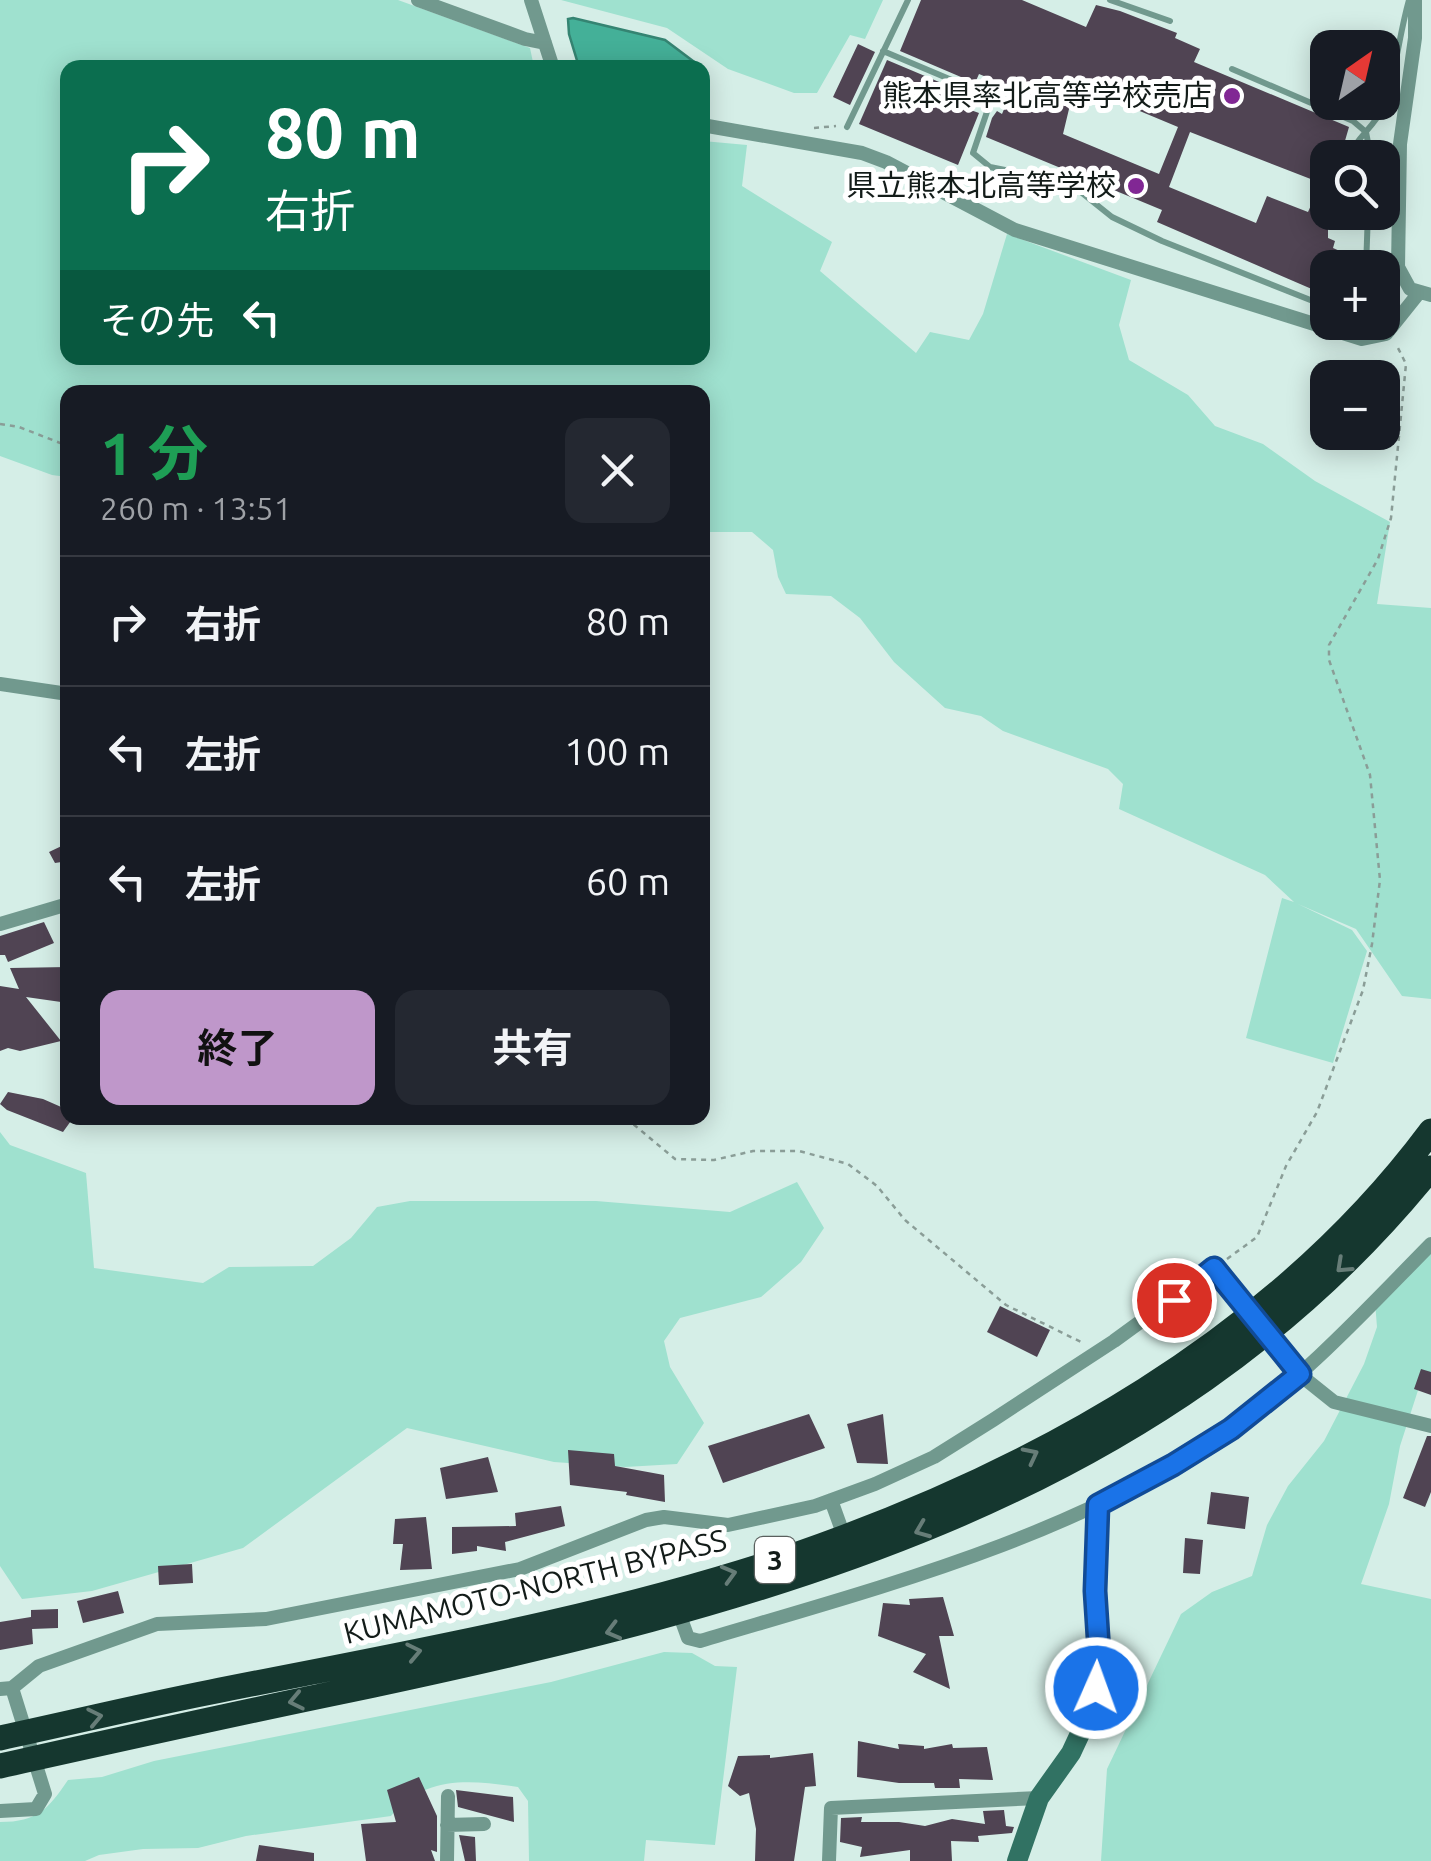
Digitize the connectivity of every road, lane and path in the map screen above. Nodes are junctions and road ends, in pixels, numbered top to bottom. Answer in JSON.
{"nodes":[{"id":1,"x":418,"y":0,"type":"edge"},
{"id":2,"x":531,"y":0,"type":"edge"},
{"id":3,"x":908,"y":0,"type":"edge"},
{"id":4,"x":1110,"y":0,"type":"edge"},
{"id":5,"x":1412,"y":0,"type":"edge"},
{"id":6,"x":1170,"y":21,"type":"dead end"},
{"id":7,"x":545,"y":43,"type":"junction"},
{"id":8,"x":883,"y":51,"type":"junction"},
{"id":9,"x":550,"y":60,"type":"edge"},
{"id":10,"x":1232,"y":69,"type":"dead end"},
{"id":11,"x":710,"y":126,"type":"edge"},
{"id":12,"x":843,"y":126,"type":"joint"},
{"id":13,"x":810,"y":128,"type":"dead end"},
{"id":14,"x":1366,"y":132,"type":"junction"},
{"id":15,"x":1355,"y":140,"type":"edge"},
{"id":16,"x":1368,"y":140,"type":"edge"},
{"id":17,"x":1425,"y":295,"type":"edge"},
{"id":18,"x":1310,"y":300,"type":"edge"},
{"id":19,"x":1310,"y":320,"type":"edge"},
{"id":20,"x":1400,"y":320,"type":"edge"},
{"id":21,"x":1390,"y":340,"type":"edge"},
{"id":22,"x":0,"y":424,"type":"edge"},
{"id":23,"x":60,"y":443,"type":"edge"},
{"id":24,"x":0,"y":684,"type":"edge"},
{"id":25,"x":60,"y":693,"type":"edge"},
{"id":26,"x":60,"y":906,"type":"edge"},
{"id":27,"x":0,"y":924,"type":"edge"},
{"id":28,"x":634,"y":1125,"type":"edge"},
{"id":29,"x":1431,"y":1132,"type":"edge"},
{"id":30,"x":1431,"y":1168,"type":"edge"},
{"id":31,"x":1431,"y":1181,"type":"edge"},
{"id":32,"x":1376,"y":1233,"type":"junction"},
{"id":33,"x":1431,"y":1244,"type":"edge"},
{"id":34,"x":1214,"y":1268,"type":"junction"},
{"id":35,"x":1096,"y":1350,"type":"junction"},
{"id":36,"x":1300,"y":1374,"type":"junction"},
{"id":37,"x":1431,"y":1426,"type":"edge"},
{"id":38,"x":831,"y":1500,"type":"junction"},
{"id":39,"x":1098,"y":1505,"type":"junction"},
{"id":40,"x":844,"y":1536,"type":"junction"},
{"id":41,"x":679,"y":1613,"type":"junction"},
{"id":42,"x":6,"y":1688,"type":"edge"},
{"id":43,"x":26,"y":1732,"type":"junction"},
{"id":44,"x":0,"y":1738,"type":"edge"},
{"id":45,"x":36,"y":1758,"type":"junction"},
{"id":46,"x":0,"y":1766,"type":"edge"},
{"id":47,"x":448,"y":1796,"type":"dead end"},
{"id":48,"x":1039,"y":1798,"type":"junction"},
{"id":49,"x":0,"y":1811,"type":"edge"},
{"id":50,"x":484,"y":1824,"type":"dead end"},
{"id":51,"x":448,"y":1825,"type":"junction"},
{"id":52,"x":447,"y":1861,"type":"edge"},
{"id":53,"x":829,"y":1861,"type":"edge"},
{"id":54,"x":1017,"y":1861,"type":"edge"}],
"edges":[{"from":1,"to":7,"type":"street"},
{"from":2,"to":7,"type":"street"},
{"from":3,"to":8,"type":"lane"},
{"from":4,"to":6,"type":"lane"},
{"from":5,"to":14,"type":"lane"},
{"from":5,"to":17,"type":"street"},
{"from":7,"to":9,"type":"street"},
{"from":8,"to":12,"type":"lane"},
{"from":8,"to":18,"type":"lane"},
{"from":10,"to":14,"type":"lane"},
{"from":11,"to":19,"type":"street"},
{"from":12,"to":13,"type":"path"},
{"from":14,"to":15,"type":"lane"},
{"from":14,"to":16,"type":"lane"},
{"from":17,"to":20,"type":"street"},
{"from":21,"to":34,"type":"path"},
{"from":22,"to":23,"type":"path"},
{"from":24,"to":25,"type":"street"},
{"from":26,"to":27,"type":"street"},
{"from":28,"to":35,"type":"path"},
{"from":40,"to":29,"type":"highway","name":"KUMAMOTO-NORTH BYPASS","number":"3","one_way":true},
{"from":30,"to":32,"type":"highway","name":"KUMAMOTO-NORTH BYPASS","number":"3"},
{"from":31,"to":32,"type":"street"},
{"from":32,"to":41,"type":"highway","name":"KUMAMOTO-NORTH BYPASS","number":"3","one_way":true},
{"from":33,"to":36,"type":"street"},
{"from":34,"to":35,"type":"street"},
{"from":34,"to":36,"type":"street"},
{"from":35,"to":38,"type":"street"},
{"from":36,"to":37,"type":"street"},
{"from":36,"to":39,"type":"street"},
{"from":38,"to":40,"type":"street"},
{"from":38,"to":42,"type":"street"},
{"from":39,"to":41,"type":"street"},
{"from":39,"to":48,"type":"street"},
{"from":43,"to":40,"type":"highway","name":"KUMAMOTO-NORTH BYPASS","number":"3","one_way":true},
{"from":41,"to":45,"type":"highway","name":"KUMAMOTO-NORTH BYPASS","number":"3","one_way":true},
{"from":42,"to":43,"type":"street"},
{"from":43,"to":44,"type":"highway","name":"KUMAMOTO-NORTH BYPASS","number":"3"},
{"from":43,"to":45,"type":"street"},
{"from":45,"to":46,"type":"highway","name":"KUMAMOTO-NORTH BYPASS","number":"3"},
{"from":45,"to":49,"type":"street"},
{"from":47,"to":51,"type":"street"},
{"from":48,"to":53,"type":"street"},
{"from":48,"to":54,"type":"street"},
{"from":50,"to":51,"type":"street"},
{"from":51,"to":52,"type":"street"}]}
